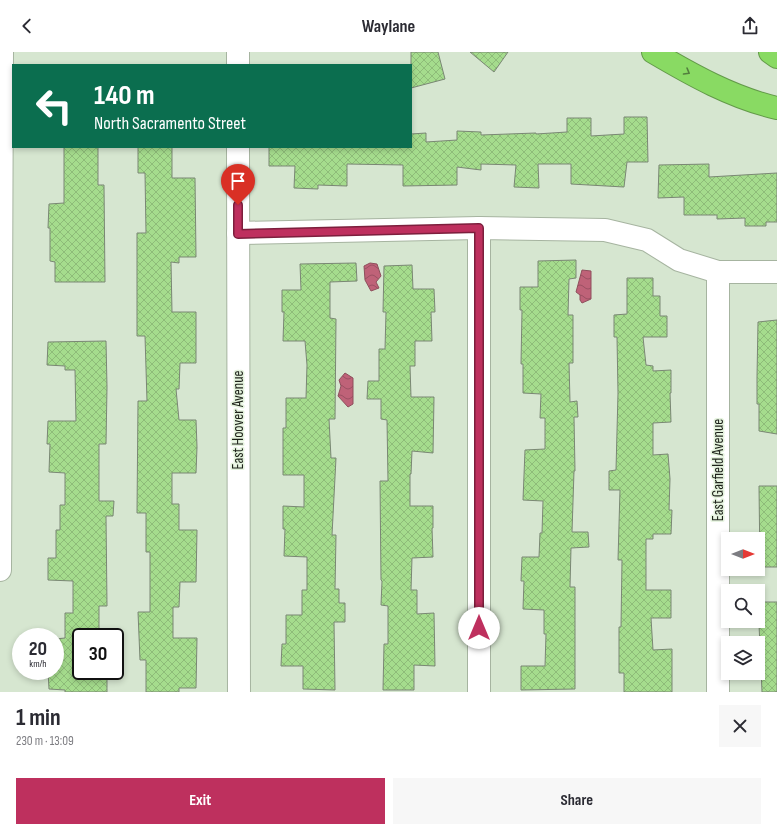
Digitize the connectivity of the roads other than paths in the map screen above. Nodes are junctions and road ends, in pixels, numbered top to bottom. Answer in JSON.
{"nodes":[{"id":1,"x":2,"y":52,"type":"edge"},
{"id":2,"x":238,"y":52,"type":"edge"},
{"id":3,"x":653,"y":52,"type":"edge"},
{"id":4,"x":770,"y":52,"type":"edge"},
{"id":5,"x":777,"y":57,"type":"edge"},
{"id":6,"x":238,"y":64,"type":"edge"},
{"id":7,"x":777,"y":108,"type":"edge"},
{"id":8,"x":238,"y":148,"type":"edge"},
{"id":9,"x":479,"y":228,"type":"junction"},
{"id":10,"x":238,"y":234,"type":"junction"},
{"id":11,"x":718,"y":272,"type":"junction"},
{"id":12,"x":777,"y":272,"type":"edge"},
{"id":13,"x":0,"y":570,"type":"edge"},
{"id":14,"x":239,"y":692,"type":"edge"},
{"id":15,"x":479,"y":692,"type":"edge"},
{"id":16,"x":718,"y":692,"type":"edge"}],
"edges":[{"from":1,"to":13,"type":"street"},
{"from":2,"to":6,"type":"street"},
{"from":3,"to":7,"type":"highway","one_way":true},
{"from":4,"to":5,"type":"highway"},
{"from":8,"to":10,"type":"street","name":"East Hoover Avenue"},
{"from":9,"to":10,"type":"street"},
{"from":9,"to":11,"type":"street"},
{"from":9,"to":15,"type":"street"},
{"from":10,"to":14,"type":"street","name":"East Hoover Avenue"},
{"from":11,"to":12,"type":"street"},
{"from":11,"to":16,"type":"street","name":"East Garfield Avenue"}]}
